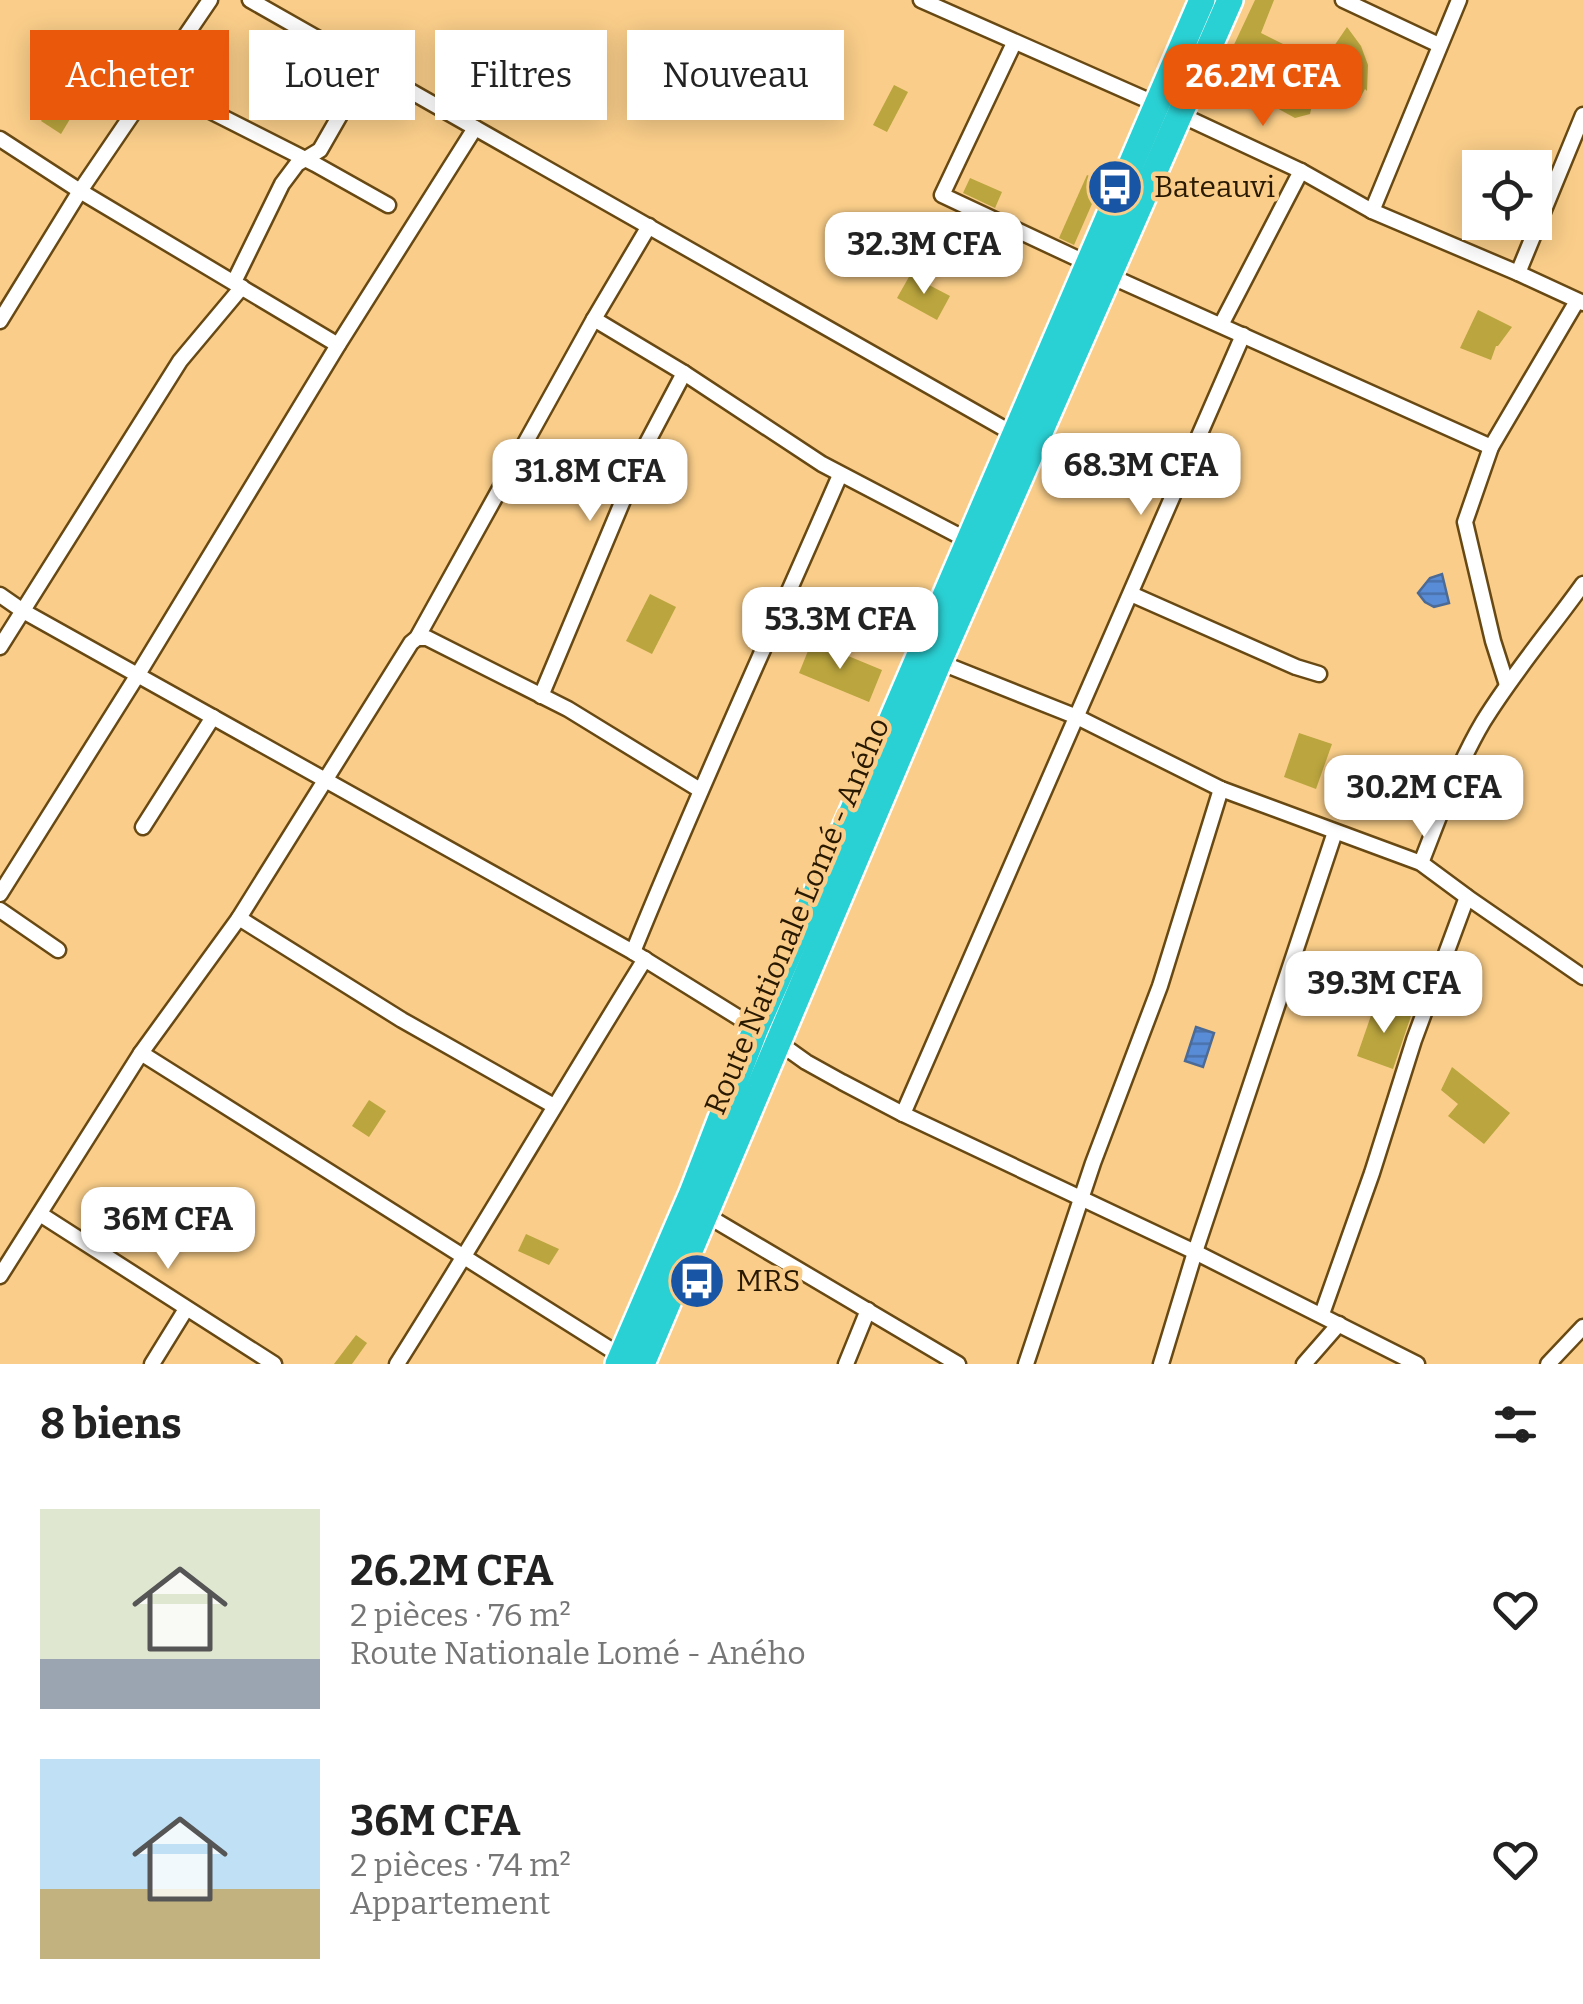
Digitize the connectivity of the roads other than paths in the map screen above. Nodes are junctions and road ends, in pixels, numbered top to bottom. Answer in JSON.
{"nodes":[{"id":1,"x":210,"y":0,"type":"edge"},
{"id":2,"x":250,"y":0,"type":"edge"},
{"id":3,"x":920,"y":0,"type":"edge"},
{"id":4,"x":1202,"y":0,"type":"edge"},
{"id":5,"x":1230,"y":0,"type":"edge"},
{"id":6,"x":1343,"y":0,"type":"edge"},
{"id":7,"x":1460,"y":0,"type":"edge"},
{"id":8,"x":189,"y":30,"type":"edge"},
{"id":9,"x":302,"y":30,"type":"edge"},
{"id":10,"x":1014,"y":43,"type":"junction"},
{"id":11,"x":1439,"y":45,"type":"junction"},
{"id":12,"x":415,"y":94,"type":"edge"},
{"id":13,"x":1170,"y":110,"type":"junction"},
{"id":14,"x":1583,"y":115,"type":"edge"},
{"id":15,"x":127,"y":120,"type":"edge"},
{"id":16,"x":227,"y":120,"type":"edge"},
{"id":17,"x":338,"y":120,"type":"edge"},
{"id":18,"x":475,"y":128,"type":"junction"},
{"id":19,"x":0,"y":140,"type":"edge"},
{"id":20,"x":305,"y":160,"type":"junction"},
{"id":21,"x":1300,"y":170,"type":"junction"},
{"id":22,"x":80,"y":191,"type":"junction"},
{"id":23,"x":388,"y":205,"type":"dead end"},
{"id":24,"x":1372,"y":210,"type":"junction"},
{"id":25,"x":649,"y":226,"type":"junction"},
{"id":26,"x":1098,"y":270,"type":"junction"},
{"id":27,"x":1518,"y":272,"type":"junction"},
{"id":28,"x":238,"y":284,"type":"junction"},
{"id":29,"x":1580,"y":302,"type":"edge"},
{"id":30,"x":594,"y":319,"type":"junction"},
{"id":31,"x":0,"y":321,"type":"edge"},
{"id":32,"x":1220,"y":325,"type":"junction"},
{"id":33,"x":1243,"y":335,"type":"junction"},
{"id":34,"x":338,"y":344,"type":"junction"},
{"id":35,"x":684,"y":372,"type":"junction"},
{"id":36,"x":1025,"y":440,"type":"junction"},
{"id":37,"x":1491,"y":446,"type":"junction"},
{"id":38,"x":840,"y":474,"type":"junction"},
{"id":39,"x":969,"y":541,"type":"junction"},
{"id":40,"x":1583,"y":584,"type":"edge"},
{"id":41,"x":1131,"y":594,"type":"junction"},
{"id":42,"x":0,"y":595,"type":"edge"},
{"id":43,"x":22,"y":611,"type":"junction"},
{"id":44,"x":417,"y":638,"type":"junction"},
{"id":45,"x":0,"y":647,"type":"edge"},
{"id":46,"x":939,"y":662,"type":"junction"},
{"id":47,"x":1319,"y":674,"type":"dead end"},
{"id":48,"x":138,"y":676,"type":"junction"},
{"id":49,"x":1507,"y":685,"type":"junction"},
{"id":50,"x":541,"y":696,"type":"junction"},
{"id":51,"x":213,"y":717,"type":"junction"},
{"id":52,"x":1077,"y":717,"type":"junction"},
{"id":53,"x":327,"y":780,"type":"junction"},
{"id":54,"x":1221,"y":789,"type":"junction"},
{"id":55,"x":700,"y":790,"type":"junction"},
{"id":56,"x":143,"y":826,"type":"dead end"},
{"id":57,"x":1335,"y":832,"type":"junction"},
{"id":58,"x":1421,"y":862,"type":"junction"},
{"id":59,"x":0,"y":894,"type":"edge"},
{"id":60,"x":1467,"y":897,"type":"junction"},
{"id":61,"x":0,"y":910,"type":"edge"},
{"id":62,"x":239,"y":918,"type":"junction"},
{"id":63,"x":58,"y":950,"type":"dead end"},
{"id":64,"x":639,"y":956,"type":"junction"},
{"id":65,"x":1583,"y":977,"type":"edge"},
{"id":66,"x":766,"y":1036,"type":"junction"},
{"id":67,"x":141,"y":1054,"type":"junction"},
{"id":68,"x":554,"y":1106,"type":"junction"},
{"id":69,"x":903,"y":1114,"type":"junction"},
{"id":70,"x":1082,"y":1197,"type":"junction"},
{"id":71,"x":40,"y":1214,"type":"junction"},
{"id":72,"x":706,"y":1215,"type":"junction"},
{"id":73,"x":1195,"y":1252,"type":"junction"},
{"id":74,"x":464,"y":1259,"type":"junction"},
{"id":75,"x":0,"y":1276,"type":"edge"},
{"id":76,"x":186,"y":1309,"type":"junction"},
{"id":77,"x":868,"y":1310,"type":"junction"},
{"id":78,"x":1322,"y":1314,"type":"junction"},
{"id":79,"x":1339,"y":1324,"type":"junction"},
{"id":80,"x":1583,"y":1326,"type":"edge"},
{"id":81,"x":627,"y":1362,"type":"edge"},
{"id":82,"x":152,"y":1364,"type":"edge"},
{"id":83,"x":274,"y":1364,"type":"edge"},
{"id":84,"x":398,"y":1364,"type":"edge"},
{"id":85,"x":846,"y":1364,"type":"edge"},
{"id":86,"x":958,"y":1364,"type":"edge"},
{"id":87,"x":1026,"y":1364,"type":"edge"},
{"id":88,"x":1161,"y":1364,"type":"edge"},
{"id":89,"x":1304,"y":1364,"type":"edge"},
{"id":90,"x":1417,"y":1364,"type":"edge"},
{"id":91,"x":1548,"y":1364,"type":"edge"}],
"edges":[{"from":1,"to":8,"type":"street"},
{"from":2,"to":9,"type":"street"},
{"from":3,"to":10,"type":"street"},
{"from":4,"to":13,"type":"highway","name":"Route Nationale Lomé - Aného"},
{"from":5,"to":13,"type":"highway","name":"Route Nationale Lomé - Aného"},
{"from":6,"to":11,"type":"street"},
{"from":7,"to":11,"type":"street"},
{"from":10,"to":13,"type":"street"},
{"from":10,"to":26,"type":"street"},
{"from":11,"to":24,"type":"street"},
{"from":12,"to":18,"type":"street"},
{"from":13,"to":21,"type":"street"},
{"from":13,"to":26,"type":"highway","name":"Route Nationale Lomé - Aného"},
{"from":14,"to":27,"type":"street"},
{"from":15,"to":22,"type":"street"},
{"from":16,"to":20,"type":"street"},
{"from":17,"to":20,"type":"street"},
{"from":18,"to":25,"type":"street"},
{"from":18,"to":34,"type":"street"},
{"from":19,"to":22,"type":"street"},
{"from":20,"to":23,"type":"street"},
{"from":20,"to":28,"type":"street"},
{"from":21,"to":24,"type":"street"},
{"from":21,"to":32,"type":"street"},
{"from":22,"to":28,"type":"street"},
{"from":22,"to":31,"type":"street"},
{"from":24,"to":27,"type":"street"},
{"from":25,"to":30,"type":"street"},
{"from":25,"to":36,"type":"street"},
{"from":26,"to":32,"type":"street"},
{"from":26,"to":36,"type":"highway","name":"Route Nationale Lomé - Aného"},
{"from":27,"to":29,"type":"street"},
{"from":28,"to":34,"type":"street"},
{"from":28,"to":43,"type":"street"},
{"from":29,"to":37,"type":"street"},
{"from":30,"to":35,"type":"street"},
{"from":30,"to":44,"type":"street"},
{"from":32,"to":33,"type":"street"},
{"from":33,"to":37,"type":"street"},
{"from":33,"to":41,"type":"street"},
{"from":34,"to":48,"type":"street"},
{"from":35,"to":38,"type":"street"},
{"from":35,"to":50,"type":"street"},
{"from":36,"to":39,"type":"highway","name":"Route Nationale Lomé - Aného"},
{"from":36,"to":46,"type":"highway","name":"Route Nationale Lomé - Aného"},
{"from":37,"to":49,"type":"street"},
{"from":38,"to":39,"type":"street"},
{"from":38,"to":55,"type":"street"},
{"from":39,"to":66,"type":"highway","name":"Route Nationale Lomé - Aného"},
{"from":40,"to":49,"type":"street"},
{"from":41,"to":47,"type":"street"},
{"from":41,"to":52,"type":"street"},
{"from":42,"to":43,"type":"street"},
{"from":43,"to":45,"type":"street"},
{"from":43,"to":48,"type":"street"},
{"from":44,"to":50,"type":"street"},
{"from":44,"to":53,"type":"street"},
{"from":46,"to":52,"type":"street"},
{"from":46,"to":66,"type":"highway","name":"Route Nationale Lomé - Aného"},
{"from":48,"to":51,"type":"street"},
{"from":48,"to":59,"type":"street"},
{"from":49,"to":58,"type":"street"},
{"from":50,"to":55,"type":"street"},
{"from":51,"to":53,"type":"street"},
{"from":51,"to":56,"type":"street"},
{"from":52,"to":54,"type":"street"},
{"from":52,"to":69,"type":"street"},
{"from":53,"to":62,"type":"street"},
{"from":53,"to":64,"type":"street"},
{"from":54,"to":57,"type":"street"},
{"from":54,"to":70,"type":"street"},
{"from":55,"to":64,"type":"street"},
{"from":57,"to":58,"type":"street"},
{"from":57,"to":73,"type":"street"},
{"from":58,"to":60,"type":"street"},
{"from":60,"to":65,"type":"street"},
{"from":60,"to":78,"type":"street"},
{"from":61,"to":63,"type":"street"},
{"from":62,"to":67,"type":"street"},
{"from":62,"to":68,"type":"street"},
{"from":64,"to":66,"type":"street"},
{"from":64,"to":68,"type":"street"},
{"from":66,"to":69,"type":"street"},
{"from":66,"to":72,"type":"highway","name":"Route Nationale Lomé - Aného"},
{"from":66,"to":81,"type":"highway","name":"Route Nationale Lomé - Aného"},
{"from":67,"to":71,"type":"street"},
{"from":67,"to":74,"type":"street"},
{"from":68,"to":74,"type":"street"},
{"from":69,"to":70,"type":"street"},
{"from":70,"to":73,"type":"street"},
{"from":70,"to":87,"type":"street"},
{"from":71,"to":75,"type":"street"},
{"from":71,"to":76,"type":"street"},
{"from":72,"to":77,"type":"street"},
{"from":72,"to":81,"type":"highway","name":"Route Nationale Lomé - Aného"},
{"from":73,"to":78,"type":"street"},
{"from":73,"to":88,"type":"street"},
{"from":74,"to":81,"type":"street"},
{"from":74,"to":84,"type":"street"},
{"from":76,"to":82,"type":"street"},
{"from":76,"to":83,"type":"street"},
{"from":77,"to":85,"type":"street"},
{"from":77,"to":86,"type":"street"},
{"from":78,"to":79,"type":"street"},
{"from":79,"to":89,"type":"street"},
{"from":79,"to":90,"type":"street"},
{"from":80,"to":91,"type":"street"}]}
